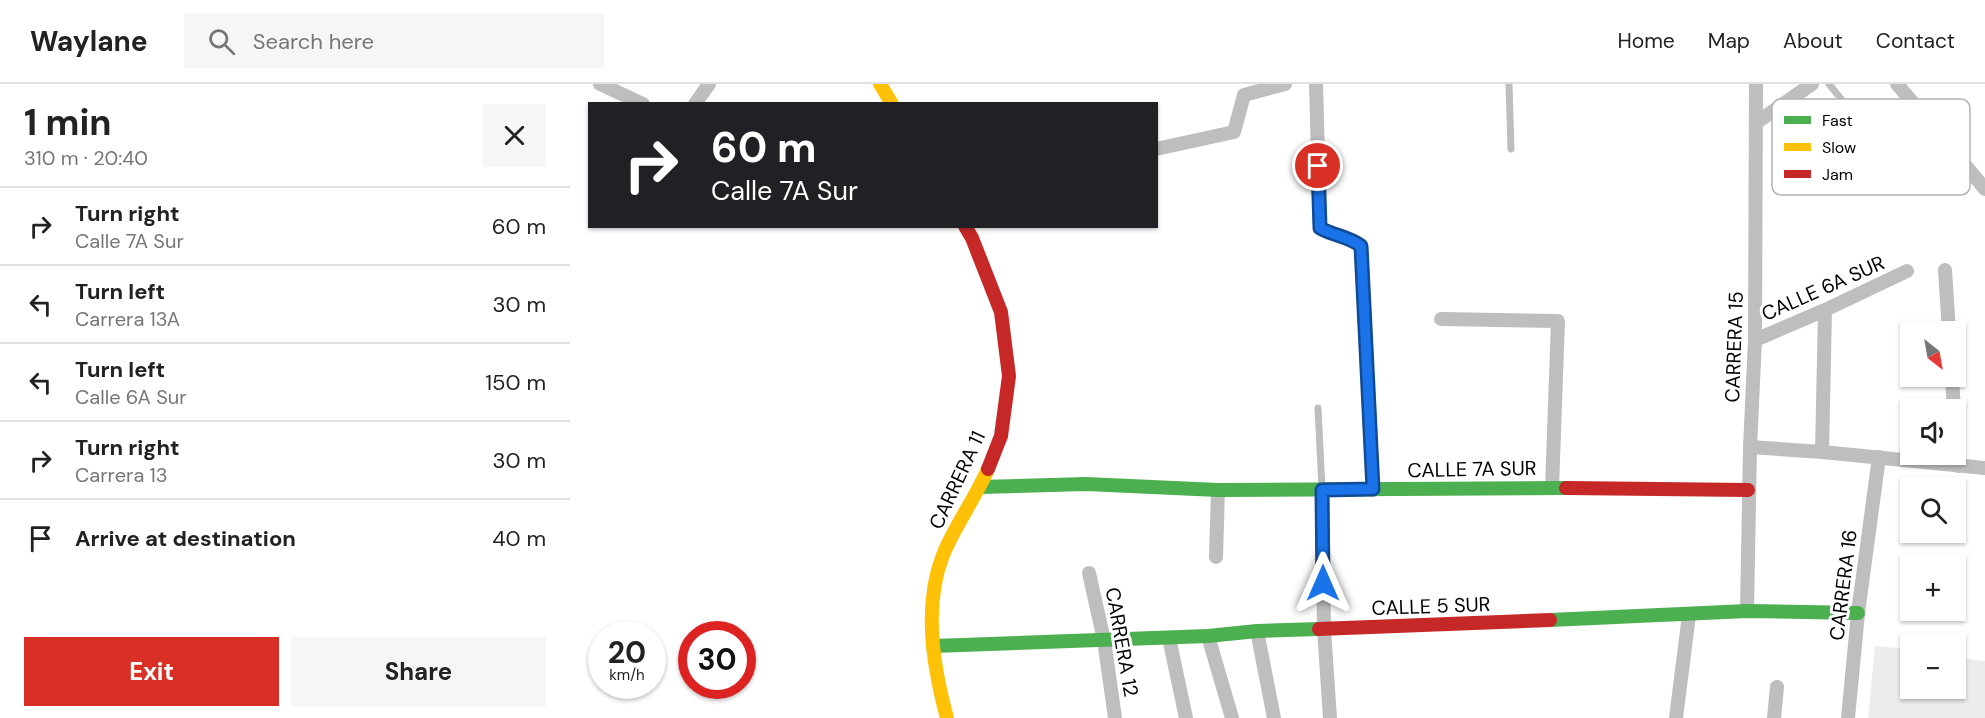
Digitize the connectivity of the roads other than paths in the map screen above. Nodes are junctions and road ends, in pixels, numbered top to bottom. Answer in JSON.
{"nodes":[{"id":1,"x":600,"y":84,"type":"edge"},
{"id":2,"x":709,"y":84,"type":"edge"},
{"id":3,"x":880,"y":84,"type":"edge"},
{"id":4,"x":1285,"y":84,"type":"edge"},
{"id":5,"x":1316,"y":84,"type":"edge"},
{"id":6,"x":1509,"y":84,"type":"edge"},
{"id":7,"x":1756,"y":84,"type":"edge"},
{"id":8,"x":1812,"y":84,"type":"edge"},
{"id":9,"x":1828,"y":84,"type":"edge"},
{"id":10,"x":1897,"y":84,"type":"edge"},
{"id":11,"x":1790,"y":99,"type":"edge"},
{"id":12,"x":1841,"y":99,"type":"edge"},
{"id":13,"x":1910,"y":99,"type":"edge"},
{"id":14,"x":639,"y":102,"type":"edge"},
{"id":15,"x":694,"y":102,"type":"edge"},
{"id":16,"x":891,"y":102,"type":"edge"},
{"id":17,"x":1772,"y":112,"type":"edge"},
{"id":18,"x":1756,"y":123,"type":"junction"},
{"id":19,"x":1158,"y":149,"type":"edge"},
{"id":20,"x":1511,"y":149,"type":"dead end"},
{"id":21,"x":1970,"y":171,"type":"edge"},
{"id":22,"x":1985,"y":189,"type":"edge"},
{"id":23,"x":972,"y":230,"type":"edge"},
{"id":24,"x":1945,"y":270,"type":"dead end"},
{"id":25,"x":1907,"y":271,"type":"dead end"},
{"id":26,"x":1825,"y":310,"type":"junction"},
{"id":27,"x":1441,"y":319,"type":"dead end"},
{"id":28,"x":1948,"y":321,"type":"edge"},
{"id":29,"x":1755,"y":340,"type":"junction"},
{"id":30,"x":1318,"y":408,"type":"dead end"},
{"id":31,"x":1750,"y":447,"type":"junction"},
{"id":32,"x":1822,"y":452,"type":"junction"},
{"id":33,"x":1879,"y":457,"type":"junction"},
{"id":34,"x":1958,"y":466,"type":"joint"},
{"id":35,"x":1985,"y":468,"type":"edge"},
{"id":36,"x":980,"y":487,"type":"junction"},
{"id":37,"x":1552,"y":488,"type":"junction"},
{"id":38,"x":1373,"y":489,"type":"junction"},
{"id":39,"x":1218,"y":490,"type":"junction"},
{"id":40,"x":1322,"y":490,"type":"junction"},
{"id":41,"x":1748,"y":490,"type":"junction"},
{"id":42,"x":1216,"y":557,"type":"dead end"},
{"id":43,"x":1089,"y":573,"type":"dead end"},
{"id":44,"x":1747,"y":611,"type":"junction"},
{"id":45,"x":1858,"y":613,"type":"junction"},
{"id":46,"x":1689,"y":615,"type":"junction"},
{"id":47,"x":1324,"y":629,"type":"junction"},
{"id":48,"x":1257,"y":631,"type":"junction"},
{"id":49,"x":1208,"y":636,"type":"junction"},
{"id":50,"x":1169,"y":638,"type":"junction"},
{"id":51,"x":1104,"y":640,"type":"junction"},
{"id":52,"x":933,"y":646,"type":"junction"},
{"id":53,"x":1777,"y":687,"type":"dead end"},
{"id":54,"x":947,"y":718,"type":"edge"},
{"id":55,"x":1115,"y":718,"type":"edge"},
{"id":56,"x":1186,"y":718,"type":"edge"},
{"id":57,"x":1232,"y":718,"type":"edge"},
{"id":58,"x":1274,"y":718,"type":"edge"},
{"id":59,"x":1330,"y":718,"type":"edge"},
{"id":60,"x":1676,"y":718,"type":"edge"},
{"id":61,"x":1774,"y":718,"type":"edge"},
{"id":62,"x":1848,"y":718,"type":"edge"}],
"edges":[{"from":1,"to":14,"type":"street"},
{"from":2,"to":15,"type":"street"},
{"from":3,"to":16,"type":"street"},
{"from":4,"to":19,"type":"street"},
{"from":5,"to":38,"type":"street"},
{"from":6,"to":20,"type":"lane"},
{"from":7,"to":18,"type":"street","name":"CARRERA 15"},
{"from":8,"to":11,"type":"street"},
{"from":9,"to":12,"type":"lane"},
{"from":10,"to":13,"type":"street"},
{"from":17,"to":18,"type":"street"},
{"from":18,"to":29,"type":"street","name":"CARRERA 15"},
{"from":21,"to":22,"type":"street"},
{"from":23,"to":36,"type":"street","name":"CARRERA 11"},
{"from":24,"to":28,"type":"street"},
{"from":25,"to":26,"type":"street","name":"CALLE 6A SUR"},
{"from":26,"to":29,"type":"street","name":"CALLE 6A SUR"},
{"from":26,"to":32,"type":"street"},
{"from":27,"to":37,"type":"street"},
{"from":29,"to":31,"type":"street","name":"CARRERA 15"},
{"from":30,"to":40,"type":"lane"},
{"from":31,"to":32,"type":"street"},
{"from":31,"to":41,"type":"street","name":"CARRERA 15"},
{"from":32,"to":33,"type":"street"},
{"from":33,"to":34,"type":"street"},
{"from":33,"to":45,"type":"street","name":"CARRERA 16"},
{"from":34,"to":35,"type":"street"},
{"from":36,"to":39,"type":"street","name":"CALLE 7A SUR"},
{"from":36,"to":52,"type":"street","name":"CARRERA 11"},
{"from":37,"to":38,"type":"street","name":"CALLE 7A SUR"},
{"from":37,"to":41,"type":"street","name":"CALLE 7A SUR"},
{"from":38,"to":40,"type":"street","name":"CALLE 7A SUR"},
{"from":39,"to":40,"type":"street","name":"CALLE 7A SUR"},
{"from":39,"to":42,"type":"street"},
{"from":40,"to":47,"type":"street"},
{"from":41,"to":44,"type":"street","name":"CARRERA 15"},
{"from":43,"to":51,"type":"street","name":"CARRERA 12"},
{"from":44,"to":45,"type":"street","name":"CALLE 5 SUR"},
{"from":44,"to":46,"type":"street","name":"CALLE 5 SUR"},
{"from":45,"to":62,"type":"street","name":"CARRERA 16"},
{"from":46,"to":47,"type":"street","name":"CALLE 5 SUR"},
{"from":46,"to":60,"type":"street"},
{"from":47,"to":48,"type":"street","name":"CALLE 5 SUR"},
{"from":47,"to":59,"type":"street"},
{"from":48,"to":49,"type":"street","name":"CALLE 5 SUR"},
{"from":48,"to":58,"type":"street"},
{"from":49,"to":50,"type":"street","name":"CALLE 5 SUR"},
{"from":49,"to":57,"type":"street"},
{"from":50,"to":51,"type":"street","name":"CALLE 5 SUR"},
{"from":50,"to":56,"type":"street"},
{"from":51,"to":52,"type":"street","name":"CALLE 5 SUR"},
{"from":51,"to":55,"type":"street","name":"CARRERA 12"},
{"from":52,"to":54,"type":"street","name":"CARRERA 11"},
{"from":53,"to":61,"type":"street"}]}
